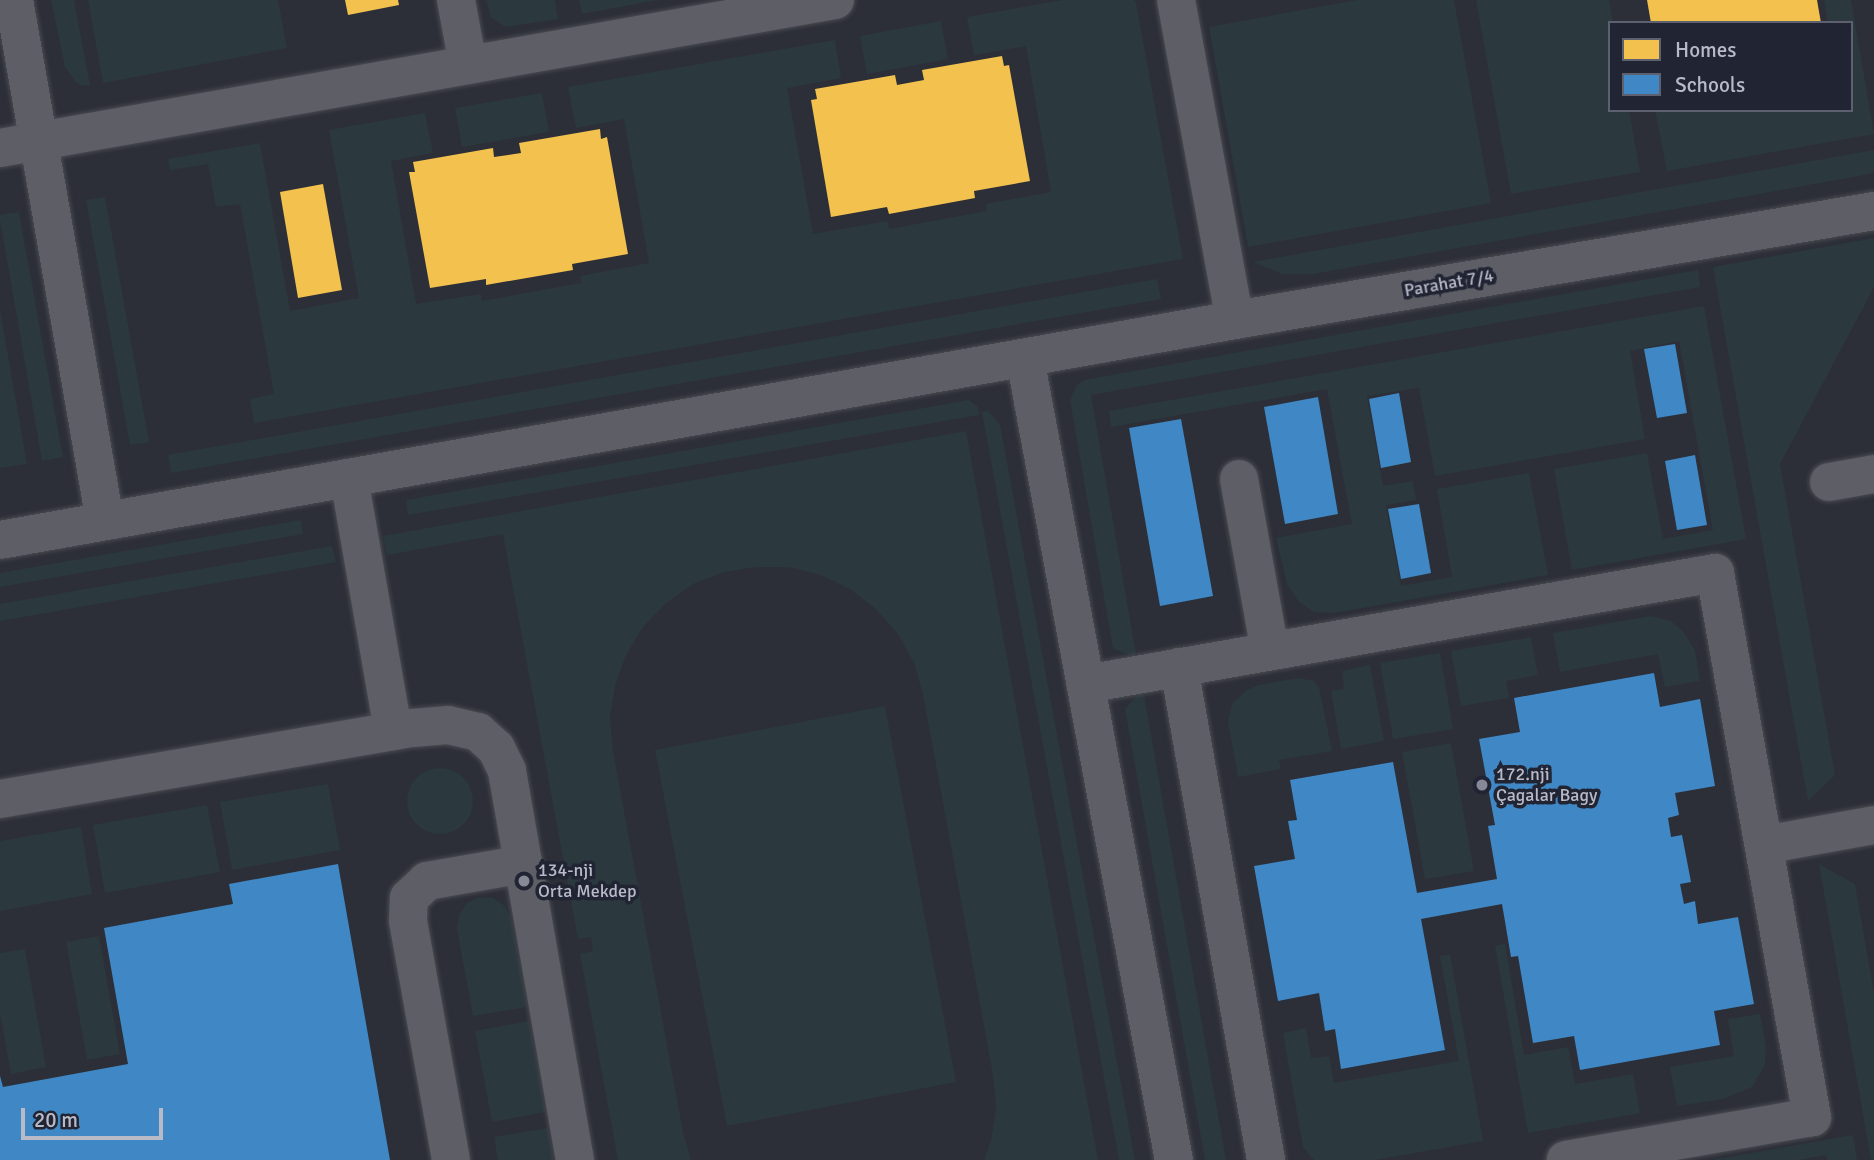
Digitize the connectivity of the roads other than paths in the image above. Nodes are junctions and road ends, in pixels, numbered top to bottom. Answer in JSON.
{"nodes":[{"id":1,"x":14,"y":0,"type":"edge"},
{"id":2,"x":456,"y":0,"type":"edge"},
{"id":3,"x":835,"y":0,"type":"edge"},
{"id":4,"x":1176,"y":0,"type":"edge"},
{"id":5,"x":468,"y":65,"type":"junction"},
{"id":6,"x":39,"y":141,"type":"junction"},
{"id":7,"x":0,"y":148,"type":"edge"},
{"id":8,"x":1874,"y":211,"type":"edge"},
{"id":9,"x":1235,"y":320,"type":"junction"},
{"id":10,"x":1025,"y":358,"type":"junction"},
{"id":11,"x":1874,"y":474,"type":"edge"},
{"id":12,"x":349,"y":478,"type":"junction"},
{"id":13,"x":1240,"y":479,"type":"dead end"},
{"id":14,"x":1829,"y":482,"type":"dead end"},
{"id":15,"x":105,"y":522,"type":"junction"},
{"id":16,"x":0,"y":540,"type":"edge"},
{"id":17,"x":1270,"y":651,"type":"junction"},
{"id":18,"x":1180,"y":667,"type":"junction"},
{"id":19,"x":1086,"y":684,"type":"junction"},
{"id":20,"x":393,"y":731,"type":"junction"},
{"id":21,"x":0,"y":799,"type":"edge"},
{"id":22,"x":1874,"y":825,"type":"edge"},
{"id":23,"x":1764,"y":845,"type":"junction"},
{"id":24,"x":524,"y":864,"type":"junction"},
{"id":25,"x":451,"y":1160,"type":"edge"},
{"id":26,"x":575,"y":1160,"type":"edge"},
{"id":27,"x":1174,"y":1160,"type":"edge"},
{"id":28,"x":1266,"y":1160,"type":"edge"},
{"id":29,"x":1566,"y":1160,"type":"edge"}],
"edges":[{"from":1,"to":6,"type":"street"},
{"from":2,"to":5,"type":"street"},
{"from":3,"to":5,"type":"street"},
{"from":4,"to":9,"type":"street"},
{"from":5,"to":6,"type":"street"},
{"from":6,"to":7,"type":"street"},
{"from":6,"to":15,"type":"street"},
{"from":8,"to":9,"type":"street","name":"Parahat 7/4"},
{"from":9,"to":10,"type":"street","name":"Parahat 7/4"},
{"from":10,"to":12,"type":"street","name":"Parahat 7/4"},
{"from":10,"to":19,"type":"street"},
{"from":11,"to":14,"type":"street"},
{"from":12,"to":15,"type":"street","name":"Parahat 7/4"},
{"from":12,"to":20,"type":"street"},
{"from":13,"to":17,"type":"street"},
{"from":15,"to":16,"type":"street","name":"Parahat 7/4"},
{"from":17,"to":18,"type":"street"},
{"from":17,"to":23,"type":"street"},
{"from":18,"to":19,"type":"street"},
{"from":18,"to":28,"type":"street"},
{"from":19,"to":27,"type":"street"},
{"from":20,"to":21,"type":"street"},
{"from":20,"to":24,"type":"street"},
{"from":22,"to":23,"type":"street"},
{"from":23,"to":29,"type":"street"},
{"from":24,"to":25,"type":"street"},
{"from":24,"to":26,"type":"street"}]}
